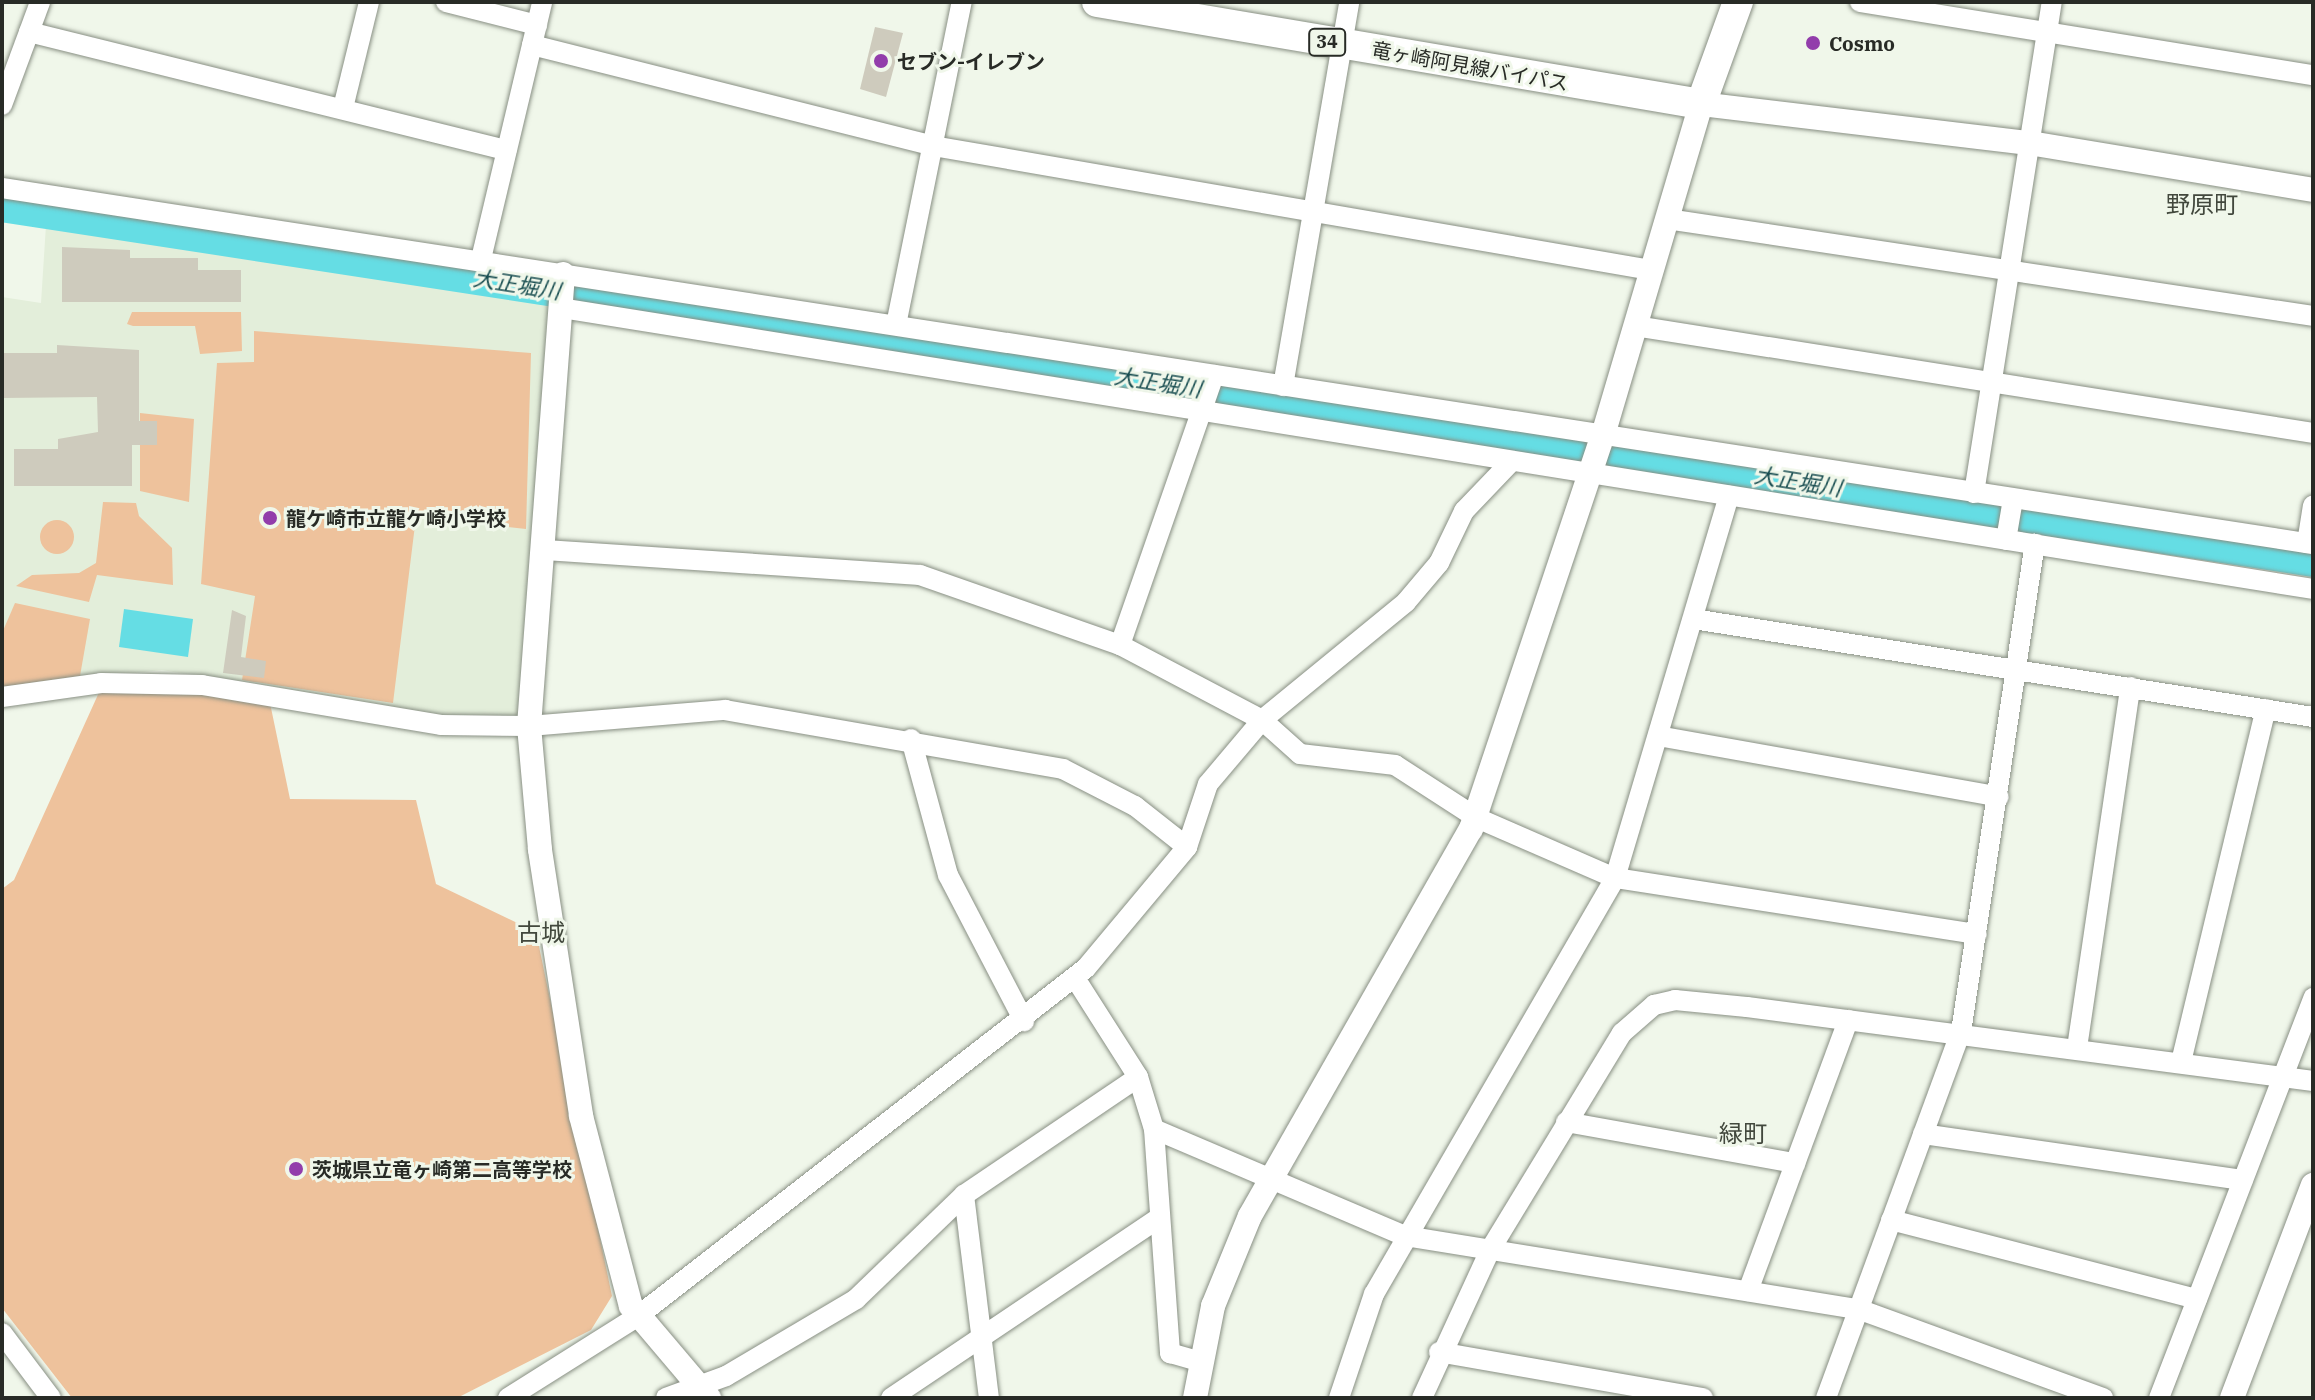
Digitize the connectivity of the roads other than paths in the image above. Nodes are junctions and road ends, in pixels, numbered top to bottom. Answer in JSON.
{"nodes":[{"id":1,"x":40,"y":2,"type":"edge"},
{"id":2,"x":369,"y":2,"type":"edge"},
{"id":3,"x":446,"y":2,"type":"edge"},
{"id":4,"x":542,"y":2,"type":"edge"},
{"id":5,"x":962,"y":2,"type":"edge"},
{"id":6,"x":1097,"y":2,"type":"edge"},
{"id":7,"x":1349,"y":2,"type":"edge"},
{"id":8,"x":1738,"y":2,"type":"edge"},
{"id":9,"x":1860,"y":2,"type":"edge"},
{"id":10,"x":2052,"y":2,"type":"edge"},
{"id":11,"x":537,"y":25,"type":"junction"},
{"id":12,"x":29,"y":32,"type":"junction"},
{"id":13,"x":2048,"y":33,"type":"junction"},
{"id":14,"x":1340,"y":44,"type":"junction"},
{"id":15,"x":532,"y":45,"type":"junction"},
{"id":16,"x":2313,"y":75,"type":"edge"},
{"id":17,"x":1701,"y":104,"type":"junction"},
{"id":18,"x":2,"y":105,"type":"edge"},
{"id":19,"x":343,"y":108,"type":"junction"},
{"id":20,"x":2030,"y":143,"type":"junction"},
{"id":21,"x":933,"y":146,"type":"junction"},
{"id":22,"x":507,"y":150,"type":"junction"},
{"id":23,"x":2,"y":188,"type":"edge"},
{"id":24,"x":2313,"y":190,"type":"edge"},
{"id":25,"x":1313,"y":211,"type":"junction"},
{"id":26,"x":1667,"y":219,"type":"junction"},
{"id":27,"x":481,"y":259,"type":"junction"},
{"id":28,"x":2010,"y":268,"type":"junction"},
{"id":29,"x":1651,"y":270,"type":"junction"},
{"id":30,"x":563,"y":274,"type":"junction"},
{"id":31,"x":561,"y":308,"type":"junction"},
{"id":32,"x":2313,"y":316,"type":"edge"},
{"id":33,"x":896,"y":325,"type":"junction"},
{"id":34,"x":1635,"y":326,"type":"junction"},
{"id":35,"x":1213,"y":379,"type":"junction"},
{"id":36,"x":1991,"y":383,"type":"junction"},
{"id":37,"x":1283,"y":386,"type":"junction"},
{"id":38,"x":1207,"y":406,"type":"junction"},
{"id":39,"x":1556,"y":429,"type":"junction"},
{"id":40,"x":2313,"y":433,"type":"edge"},
{"id":41,"x":1603,"y":435,"type":"junction"},
{"id":42,"x":1512,"y":461,"type":"junction"},
{"id":43,"x":1547,"y":463,"type":"junction"},
{"id":44,"x":1590,"y":474,"type":"junction"},
{"id":45,"x":1974,"y":493,"type":"junction"},
{"id":46,"x":1729,"y":496,"type":"junction"},
{"id":47,"x":2013,"y":502,"type":"junction"},
{"id":48,"x":2313,"y":505,"type":"edge"},
{"id":49,"x":2006,"y":536,"type":"junction"},
{"id":50,"x":2035,"y":544,"type":"junction"},
{"id":51,"x":2310,"y":544,"type":"edge"},
{"id":52,"x":545,"y":550,"type":"junction"},
{"id":53,"x":2313,"y":589,"type":"edge"},
{"id":54,"x":1693,"y":619,"type":"junction"},
{"id":55,"x":1120,"y":645,"type":"junction"},
{"id":56,"x":2020,"y":668,"type":"junction"},
{"id":57,"x":2130,"y":687,"type":"junction"},
{"id":58,"x":2,"y":697,"type":"edge"},
{"id":59,"x":2266,"y":709,"type":"junction"},
{"id":60,"x":2313,"y":717,"type":"edge"},
{"id":61,"x":1262,"y":720,"type":"junction"},
{"id":62,"x":529,"y":726,"type":"junction"},
{"id":63,"x":1658,"y":736,"type":"junction"},
{"id":64,"x":911,"y":739,"type":"junction"},
{"id":65,"x":1999,"y":797,"type":"junction"},
{"id":66,"x":1475,"y":817,"type":"junction"},
{"id":67,"x":1187,"y":847,"type":"junction"},
{"id":68,"x":1615,"y":878,"type":"junction"},
{"id":69,"x":1977,"y":934,"type":"junction"},
{"id":70,"x":1075,"y":978,"type":"junction"},
{"id":71,"x":2313,"y":998,"type":"edge"},
{"id":72,"x":1848,"y":1020,"type":"junction"},
{"id":73,"x":1024,"y":1021,"type":"junction"},
{"id":74,"x":1961,"y":1032,"type":"junction"},
{"id":75,"x":2077,"y":1048,"type":"junction"},
{"id":76,"x":2181,"y":1062,"type":"junction"},
{"id":77,"x":1138,"y":1077,"type":"junction"},
{"id":78,"x":2283,"y":1077,"type":"junction"},
{"id":79,"x":2313,"y":1081,"type":"edge"},
{"id":80,"x":1566,"y":1122,"type":"junction"},
{"id":81,"x":1154,"y":1129,"type":"junction"},
{"id":82,"x":1923,"y":1134,"type":"junction"},
{"id":83,"x":1795,"y":1163,"type":"junction"},
{"id":84,"x":1271,"y":1175,"type":"junction"},
{"id":85,"x":2243,"y":1180,"type":"junction"},
{"id":86,"x":2313,"y":1185,"type":"edge"},
{"id":87,"x":964,"y":1195,"type":"junction"},
{"id":88,"x":1159,"y":1218,"type":"junction"},
{"id":89,"x":1891,"y":1220,"type":"junction"},
{"id":90,"x":1405,"y":1236,"type":"junction"},
{"id":91,"x":1490,"y":1250,"type":"junction"},
{"id":92,"x":1748,"y":1291,"type":"junction"},
{"id":93,"x":2197,"y":1299,"type":"junction"},
{"id":94,"x":1858,"y":1309,"type":"junction"},
{"id":95,"x":638,"y":1316,"type":"junction"},
{"id":96,"x":982,"y":1331,"type":"junction"},
{"id":97,"x":2,"y":1333,"type":"edge"},
{"id":98,"x":1439,"y":1352,"type":"junction"},
{"id":99,"x":1198,"y":1361,"type":"junction"},
{"id":100,"x":703,"y":1392,"type":"edge"},
{"id":101,"x":51,"y":1398,"type":"edge"},
{"id":102,"x":508,"y":1398,"type":"edge"},
{"id":103,"x":666,"y":1398,"type":"edge"},
{"id":104,"x":891,"y":1398,"type":"edge"},
{"id":105,"x":989,"y":1398,"type":"edge"},
{"id":106,"x":1195,"y":1398,"type":"edge"},
{"id":107,"x":1339,"y":1398,"type":"edge"},
{"id":108,"x":1422,"y":1398,"type":"edge"},
{"id":109,"x":1703,"y":1398,"type":"edge"},
{"id":110,"x":1826,"y":1398,"type":"edge"},
{"id":111,"x":2103,"y":1398,"type":"edge"},
{"id":112,"x":2159,"y":1398,"type":"edge"},
{"id":113,"x":2232,"y":1398,"type":"edge"}],
"edges":[{"from":1,"to":12,"type":"street"},
{"from":2,"to":19,"type":"street"},
{"from":3,"to":11,"type":"street"},
{"from":4,"to":11,"type":"street"},
{"from":5,"to":21,"type":"street"},
{"from":6,"to":14,"type":"main road","name":"竜ヶ崎阿見線バイパス","number":"34"},
{"from":7,"to":14,"type":"street"},
{"from":8,"to":17,"type":"main road"},
{"from":9,"to":13,"type":"street"},
{"from":10,"to":13,"type":"street"},
{"from":11,"to":15,"type":"street"},
{"from":12,"to":18,"type":"street"},
{"from":12,"to":19,"type":"street"},
{"from":13,"to":16,"type":"street"},
{"from":13,"to":20,"type":"street"},
{"from":14,"to":17,"type":"main road","name":"竜ヶ崎阿見線バイパス","number":"34"},
{"from":14,"to":25,"type":"street"},
{"from":15,"to":21,"type":"street"},
{"from":15,"to":22,"type":"street"},
{"from":17,"to":20,"type":"street"},
{"from":17,"to":26,"type":"street"},
{"from":19,"to":22,"type":"street"},
{"from":20,"to":24,"type":"street"},
{"from":20,"to":28,"type":"street"},
{"from":21,"to":25,"type":"street"},
{"from":21,"to":33,"type":"street"},
{"from":22,"to":27,"type":"street"},
{"from":23,"to":27,"type":"street"},
{"from":25,"to":29,"type":"street"},
{"from":25,"to":37,"type":"street"},
{"from":26,"to":28,"type":"street"},
{"from":26,"to":29,"type":"street"},
{"from":27,"to":30,"type":"street"},
{"from":28,"to":32,"type":"street"},
{"from":28,"to":36,"type":"street"},
{"from":29,"to":34,"type":"street"},
{"from":30,"to":31,"type":"street"},
{"from":30,"to":33,"type":"street"},
{"from":31,"to":38,"type":"street"},
{"from":31,"to":52,"type":"street"},
{"from":33,"to":35,"type":"street"},
{"from":34,"to":36,"type":"street"},
{"from":34,"to":41,"type":"street"},
{"from":35,"to":37,"type":"street"},
{"from":35,"to":38,"type":"street"},
{"from":36,"to":40,"type":"street"},
{"from":36,"to":45,"type":"street"},
{"from":37,"to":39,"type":"street"},
{"from":38,"to":42,"type":"street"},
{"from":38,"to":55,"type":"street"},
{"from":39,"to":41,"type":"street"},
{"from":39,"to":43,"type":"street"},
{"from":41,"to":44,"type":"street"},
{"from":41,"to":45,"type":"street"},
{"from":42,"to":43,"type":"street"},
{"from":42,"to":61,"type":"street"},
{"from":43,"to":44,"type":"street"},
{"from":44,"to":46,"type":"street"},
{"from":44,"to":66,"type":"street"},
{"from":45,"to":47,"type":"street"},
{"from":46,"to":49,"type":"street"},
{"from":46,"to":54,"type":"street"},
{"from":47,"to":49,"type":"street"},
{"from":47,"to":51,"type":"street"},
{"from":48,"to":51,"type":"street"},
{"from":49,"to":50,"type":"street"},
{"from":50,"to":53,"type":"street"},
{"from":50,"to":56,"type":"street"},
{"from":52,"to":55,"type":"street"},
{"from":52,"to":62,"type":"street"},
{"from":54,"to":56,"type":"street"},
{"from":54,"to":63,"type":"street"},
{"from":55,"to":61,"type":"street"},
{"from":56,"to":57,"type":"street"},
{"from":56,"to":65,"type":"street"},
{"from":57,"to":59,"type":"street"},
{"from":57,"to":75,"type":"street"},
{"from":58,"to":62,"type":"street"},
{"from":59,"to":60,"type":"street"},
{"from":59,"to":76,"type":"street"},
{"from":61,"to":66,"type":"street"},
{"from":61,"to":67,"type":"street"},
{"from":62,"to":64,"type":"street"},
{"from":62,"to":95,"type":"street"},
{"from":63,"to":65,"type":"street"},
{"from":63,"to":68,"type":"street"},
{"from":64,"to":67,"type":"street"},
{"from":64,"to":73,"type":"street"},
{"from":65,"to":69,"type":"street"},
{"from":66,"to":68,"type":"street"},
{"from":66,"to":84,"type":"street"},
{"from":67,"to":70,"type":"street"},
{"from":68,"to":69,"type":"street"},
{"from":68,"to":90,"type":"street"},
{"from":69,"to":74,"type":"street"},
{"from":70,"to":73,"type":"street"},
{"from":70,"to":77,"type":"street"},
{"from":71,"to":78,"type":"street"},
{"from":72,"to":74,"type":"street"},
{"from":72,"to":80,"type":"street"},
{"from":72,"to":83,"type":"street"},
{"from":73,"to":95,"type":"street"},
{"from":74,"to":75,"type":"street"},
{"from":74,"to":82,"type":"street"},
{"from":75,"to":76,"type":"street"},
{"from":76,"to":78,"type":"street"},
{"from":77,"to":81,"type":"street"},
{"from":77,"to":87,"type":"street"},
{"from":78,"to":79,"type":"street"},
{"from":78,"to":85,"type":"street"},
{"from":80,"to":83,"type":"street"},
{"from":80,"to":91,"type":"street"},
{"from":81,"to":84,"type":"street"},
{"from":81,"to":88,"type":"street"},
{"from":82,"to":85,"type":"street"},
{"from":82,"to":89,"type":"street"},
{"from":83,"to":92,"type":"street"},
{"from":84,"to":90,"type":"street"},
{"from":84,"to":99,"type":"street"},
{"from":85,"to":93,"type":"street"},
{"from":86,"to":113,"type":"street"},
{"from":87,"to":96,"type":"street"},
{"from":87,"to":100,"type":"street"},
{"from":88,"to":96,"type":"street"},
{"from":88,"to":99,"type":"street"},
{"from":89,"to":93,"type":"street"},
{"from":89,"to":94,"type":"street"},
{"from":90,"to":91,"type":"street"},
{"from":90,"to":107,"type":"street"},
{"from":91,"to":92,"type":"street"},
{"from":91,"to":98,"type":"street"},
{"from":92,"to":94,"type":"street"},
{"from":93,"to":112,"type":"street"},
{"from":94,"to":110,"type":"street"},
{"from":94,"to":111,"type":"street"},
{"from":95,"to":100,"type":"street"},
{"from":95,"to":102,"type":"street"},
{"from":96,"to":104,"type":"street"},
{"from":96,"to":105,"type":"street"},
{"from":97,"to":101,"type":"street"},
{"from":98,"to":108,"type":"street"},
{"from":98,"to":109,"type":"street"},
{"from":99,"to":106,"type":"street"},
{"from":100,"to":103,"type":"street"}]}
